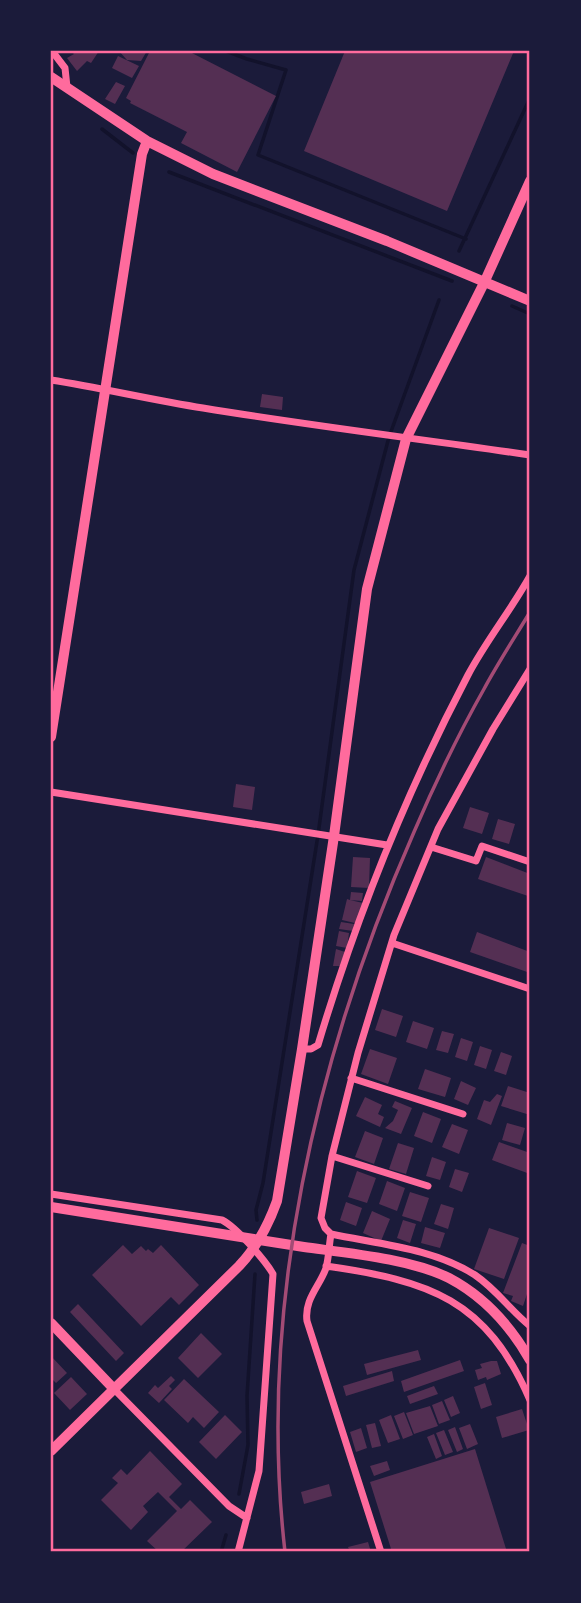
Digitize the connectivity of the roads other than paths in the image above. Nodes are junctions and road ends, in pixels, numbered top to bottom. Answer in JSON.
{"nodes":[{"id":1,"x":52,"y":51,"type":"edge"},
{"id":2,"x":51,"y":77,"type":"edge"},
{"id":3,"x":66,"y":87,"type":"junction"},
{"id":4,"x":147,"y":141,"type":"junction"},
{"id":5,"x":530,"y":181,"type":"edge"},
{"id":6,"x":484,"y":283,"type":"junction"},
{"id":7,"x":530,"y":301,"type":"edge"},
{"id":8,"x":51,"y":380,"type":"edge"},
{"id":9,"x":105,"y":388,"type":"junction"},
{"id":10,"x":403,"y":439,"type":"junction"},
{"id":11,"x":530,"y":455,"type":"edge"},
{"id":12,"x":530,"y":576,"type":"edge"},
{"id":13,"x":530,"y":669,"type":"edge"},
{"id":14,"x":51,"y":737,"type":"edge"},
{"id":15,"x":51,"y":792,"type":"edge"},
{"id":16,"x":330,"y":836,"type":"junction"},
{"id":17,"x":387,"y":845,"type":"junction"},
{"id":18,"x":431,"y":847,"type":"junction"},
{"id":19,"x":530,"y":862,"type":"edge"},
{"id":20,"x":392,"y":943,"type":"junction"},
{"id":21,"x":530,"y":989,"type":"edge"},
{"id":22,"x":302,"y":1049,"type":"junction"},
{"id":23,"x":351,"y":1078,"type":"junction"},
{"id":24,"x":463,"y":1114,"type":"dead end"},
{"id":25,"x":332,"y":1156,"type":"junction"},
{"id":26,"x":428,"y":1186,"type":"dead end"},
{"id":27,"x":51,"y":1194,"type":"edge"},
{"id":28,"x":51,"y":1207,"type":"edge"},
{"id":29,"x":331,"y":1234,"type":"junction"},
{"id":30,"x":253,"y":1251,"type":"junction"},
{"id":31,"x":326,"y":1266,"type":"junction"},
{"id":32,"x":51,"y":1323,"type":"edge"},
{"id":33,"x":530,"y":1326,"type":"edge"},
{"id":34,"x":530,"y":1360,"type":"edge"},
{"id":35,"x":113,"y":1388,"type":"junction"},
{"id":36,"x":530,"y":1401,"type":"edge"},
{"id":37,"x":51,"y":1451,"type":"edge"},
{"id":38,"x":247,"y":1518,"type":"junction"},
{"id":39,"x":238,"y":1552,"type":"edge"},
{"id":40,"x":382,"y":1552,"type":"edge"}],
"edges":[{"from":1,"to":3,"type":"street"},
{"from":2,"to":3,"type":"street"},
{"from":3,"to":4,"type":"street"},
{"from":4,"to":6,"type":"street"},
{"from":4,"to":9,"type":"street"},
{"from":5,"to":6,"type":"street"},
{"from":6,"to":7,"type":"street"},
{"from":6,"to":10,"type":"street"},
{"from":8,"to":9,"type":"street"},
{"from":9,"to":10,"type":"street"},
{"from":9,"to":14,"type":"street"},
{"from":10,"to":11,"type":"street"},
{"from":10,"to":16,"type":"street"},
{"from":12,"to":17,"type":"street"},
{"from":13,"to":18,"type":"street"},
{"from":15,"to":16,"type":"street"},
{"from":16,"to":17,"type":"street"},
{"from":16,"to":22,"type":"street"},
{"from":17,"to":22,"type":"street"},
{"from":18,"to":19,"type":"street"},
{"from":18,"to":20,"type":"street"},
{"from":20,"to":21,"type":"street"},
{"from":20,"to":23,"type":"street"},
{"from":22,"to":30,"type":"street"},
{"from":23,"to":24,"type":"street"},
{"from":23,"to":25,"type":"street"},
{"from":25,"to":26,"type":"street"},
{"from":25,"to":29,"type":"street"},
{"from":27,"to":30,"type":"street"},
{"from":28,"to":34,"type":"street"},
{"from":29,"to":31,"type":"street"},
{"from":29,"to":33,"type":"street"},
{"from":30,"to":35,"type":"street"},
{"from":30,"to":38,"type":"street"},
{"from":31,"to":36,"type":"street"},
{"from":31,"to":40,"type":"street"},
{"from":32,"to":35,"type":"street"},
{"from":35,"to":37,"type":"street"},
{"from":35,"to":38,"type":"street"},
{"from":38,"to":39,"type":"street"}]}
